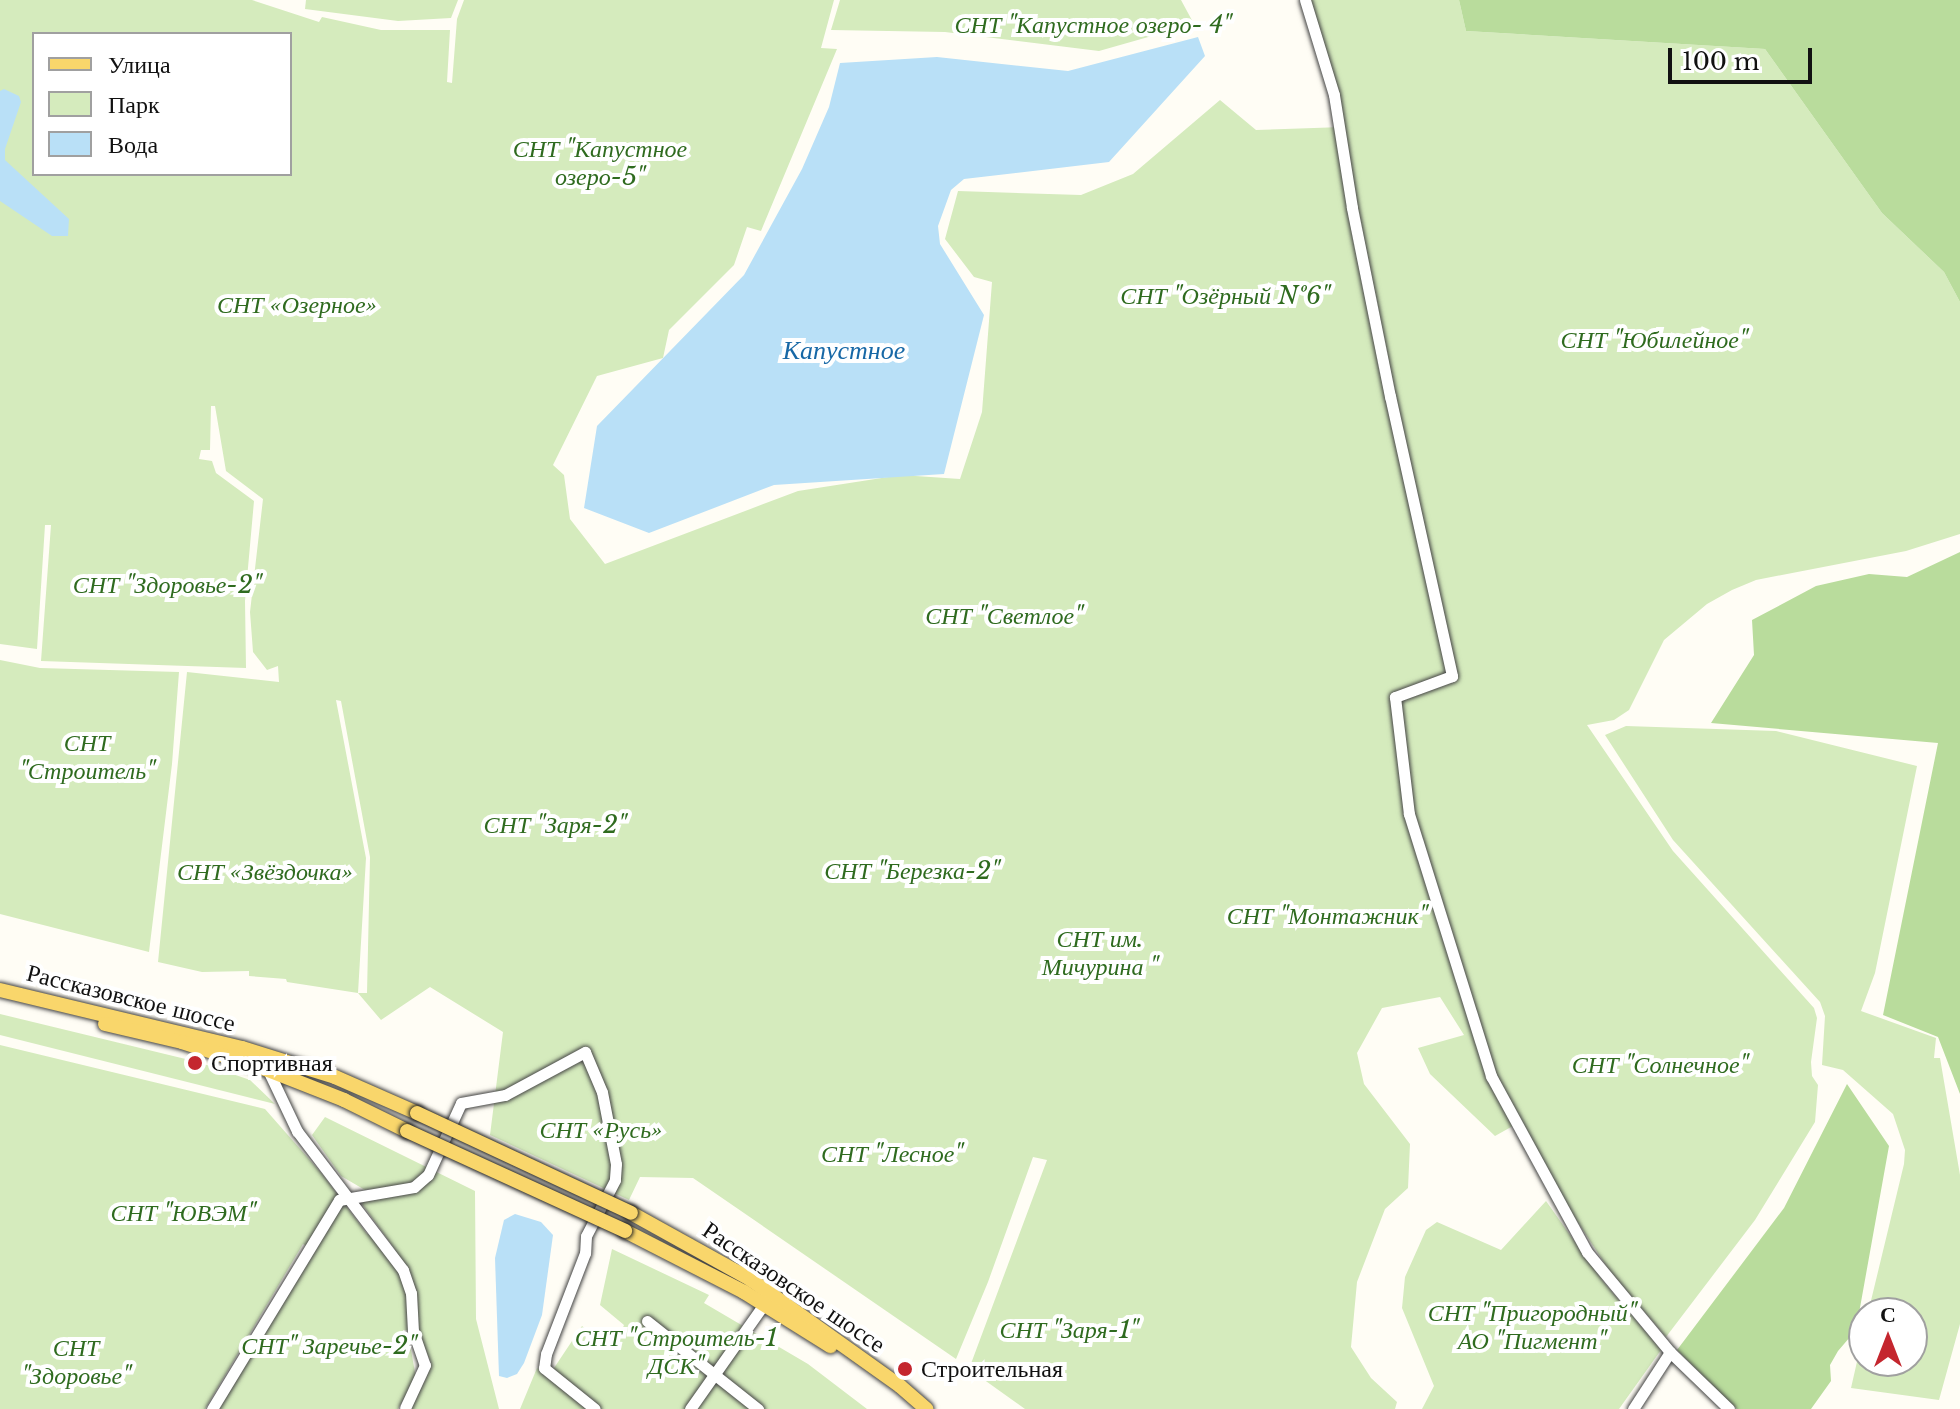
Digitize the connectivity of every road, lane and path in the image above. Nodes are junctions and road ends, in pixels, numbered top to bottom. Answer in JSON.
{"nodes":[{"id":1,"x":1305,"y":0,"type":"edge"},
{"id":2,"x":0,"y":990,"type":"edge"},
{"id":3,"x":0,"y":999,"type":"edge"},
{"id":4,"x":268,"y":1070,"type":"junction"},
{"id":5,"x":350,"y":1198,"type":"junction"},
{"id":6,"x":764,"y":1304,"type":"junction"},
{"id":7,"x":647,"y":1321,"type":"dead end"},
{"id":8,"x":1670,"y":1352,"type":"junction"},
{"id":9,"x":715,"y":1372,"type":"junction"},
{"id":10,"x":405,"y":1408,"type":"edge"},
{"id":11,"x":212,"y":1409,"type":"edge"},
{"id":12,"x":595,"y":1409,"type":"edge"},
{"id":13,"x":690,"y":1409,"type":"edge"},
{"id":14,"x":758,"y":1409,"type":"edge"},
{"id":15,"x":912,"y":1409,"type":"edge"},
{"id":16,"x":926,"y":1409,"type":"edge"},
{"id":17,"x":1633,"y":1409,"type":"edge"},
{"id":18,"x":1729,"y":1409,"type":"edge"}],
"edges":[{"from":1,"to":8,"type":"street"},
{"from":2,"to":16,"type":"main road","name":"Рассказовское шоссе","bridge":true},
{"from":3,"to":4,"type":"main road","name":"Рассказовское шоссе"},
{"from":4,"to":5,"type":"street"},
{"from":4,"to":6,"type":"main road","name":"Рассказовское шоссе","bridge":true},
{"from":5,"to":10,"type":"street"},
{"from":5,"to":11,"type":"street"},
{"from":5,"to":12,"type":"street"},
{"from":6,"to":9,"type":"street"},
{"from":6,"to":15,"type":"main road","name":"Рассказовское шоссе"},
{"from":7,"to":9,"type":"street"},
{"from":8,"to":17,"type":"street"},
{"from":8,"to":18,"type":"street"},
{"from":9,"to":13,"type":"street"},
{"from":9,"to":14,"type":"street"}]}
